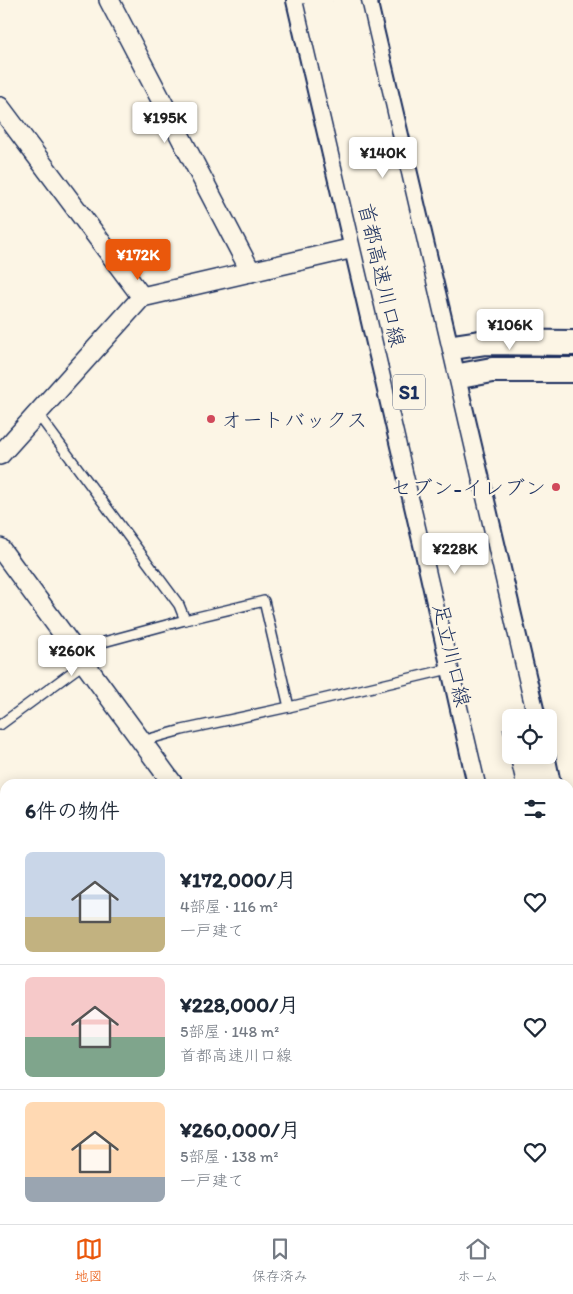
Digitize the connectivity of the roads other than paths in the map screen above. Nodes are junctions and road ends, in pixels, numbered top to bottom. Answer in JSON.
{"nodes":[{"id":1,"x":109,"y":0,"type":"edge"},
{"id":2,"x":300,"y":0,"type":"edge"},
{"id":3,"x":318,"y":0,"type":"edge"},
{"id":4,"x":346,"y":0,"type":"edge"},
{"id":5,"x":363,"y":0,"type":"edge"},
{"id":6,"x":0,"y":107,"type":"edge"},
{"id":7,"x":358,"y":247,"type":"junction"},
{"id":8,"x":251,"y":272,"type":"junction"},
{"id":9,"x":142,"y":297,"type":"junction"},
{"id":10,"x":573,"y":342,"type":"edge"},
{"id":11,"x":444,"y":348,"type":"junction"},
{"id":12,"x":573,"y":370,"type":"edge"},
{"id":13,"x":388,"y":376,"type":"junction"},
{"id":14,"x":451,"y":377,"type":"junction"},
{"id":15,"x":36,"y":413,"type":"junction"},
{"id":16,"x":0,"y":455,"type":"edge"},
{"id":17,"x":0,"y":548,"type":"edge"},
{"id":18,"x":186,"y":620,"type":"junction"},
{"id":19,"x":78,"y":657,"type":"junction"},
{"id":20,"x":455,"y":667,"type":"junction"},
{"id":21,"x":288,"y":707,"type":"junction"},
{"id":22,"x":510,"y":709,"type":"edge"},
{"id":23,"x":530,"y":709,"type":"edge"},
{"id":24,"x":0,"y":725,"type":"edge"},
{"id":25,"x":142,"y":741,"type":"junction"},
{"id":26,"x":523,"y":764,"type":"edge"},
{"id":27,"x":542,"y":764,"type":"edge"},
{"id":28,"x":169,"y":779,"type":"edge"},
{"id":29,"x":480,"y":779,"type":"edge"},
{"id":30,"x":500,"y":779,"type":"edge"},
{"id":31,"x":526,"y":779,"type":"edge"},
{"id":32,"x":546,"y":779,"type":"edge"}],
"edges":[{"from":1,"to":8,"type":"street"},
{"from":2,"to":7,"type":"main road","name":"足立川口線"},
{"from":3,"to":30,"type":"highway","name":"首都高速川口線","number":"S1","bridge":true},
{"from":4,"to":22,"type":"highway","name":"首都高速川口線","number":"S1","bridge":true},
{"from":5,"to":11,"type":"main road"},
{"from":6,"to":9,"type":"street"},
{"from":7,"to":8,"type":"street"},
{"from":7,"to":13,"type":"main road","name":"足立川口線"},
{"from":8,"to":9,"type":"street"},
{"from":9,"to":15,"type":"street"},
{"from":10,"to":11,"type":"street"},
{"from":11,"to":13,"type":"street"},
{"from":11,"to":14,"type":"main road"},
{"from":12,"to":14,"type":"street"},
{"from":13,"to":14,"type":"street"},
{"from":13,"to":20,"type":"main road","name":"足立川口線"},
{"from":14,"to":23,"type":"main road"},
{"from":15,"to":16,"type":"street"},
{"from":15,"to":18,"type":"lane"},
{"from":17,"to":19,"type":"street"},
{"from":18,"to":19,"type":"lane"},
{"from":18,"to":21,"type":"lane"},
{"from":19,"to":24,"type":"lane"},
{"from":19,"to":25,"type":"street"},
{"from":20,"to":21,"type":"lane"},
{"from":20,"to":29,"type":"main road","name":"足立川口線"},
{"from":21,"to":25,"type":"lane"},
{"from":25,"to":28,"type":"street"},
{"from":26,"to":31,"type":"highway"},
{"from":27,"to":32,"type":"main road"}]}
